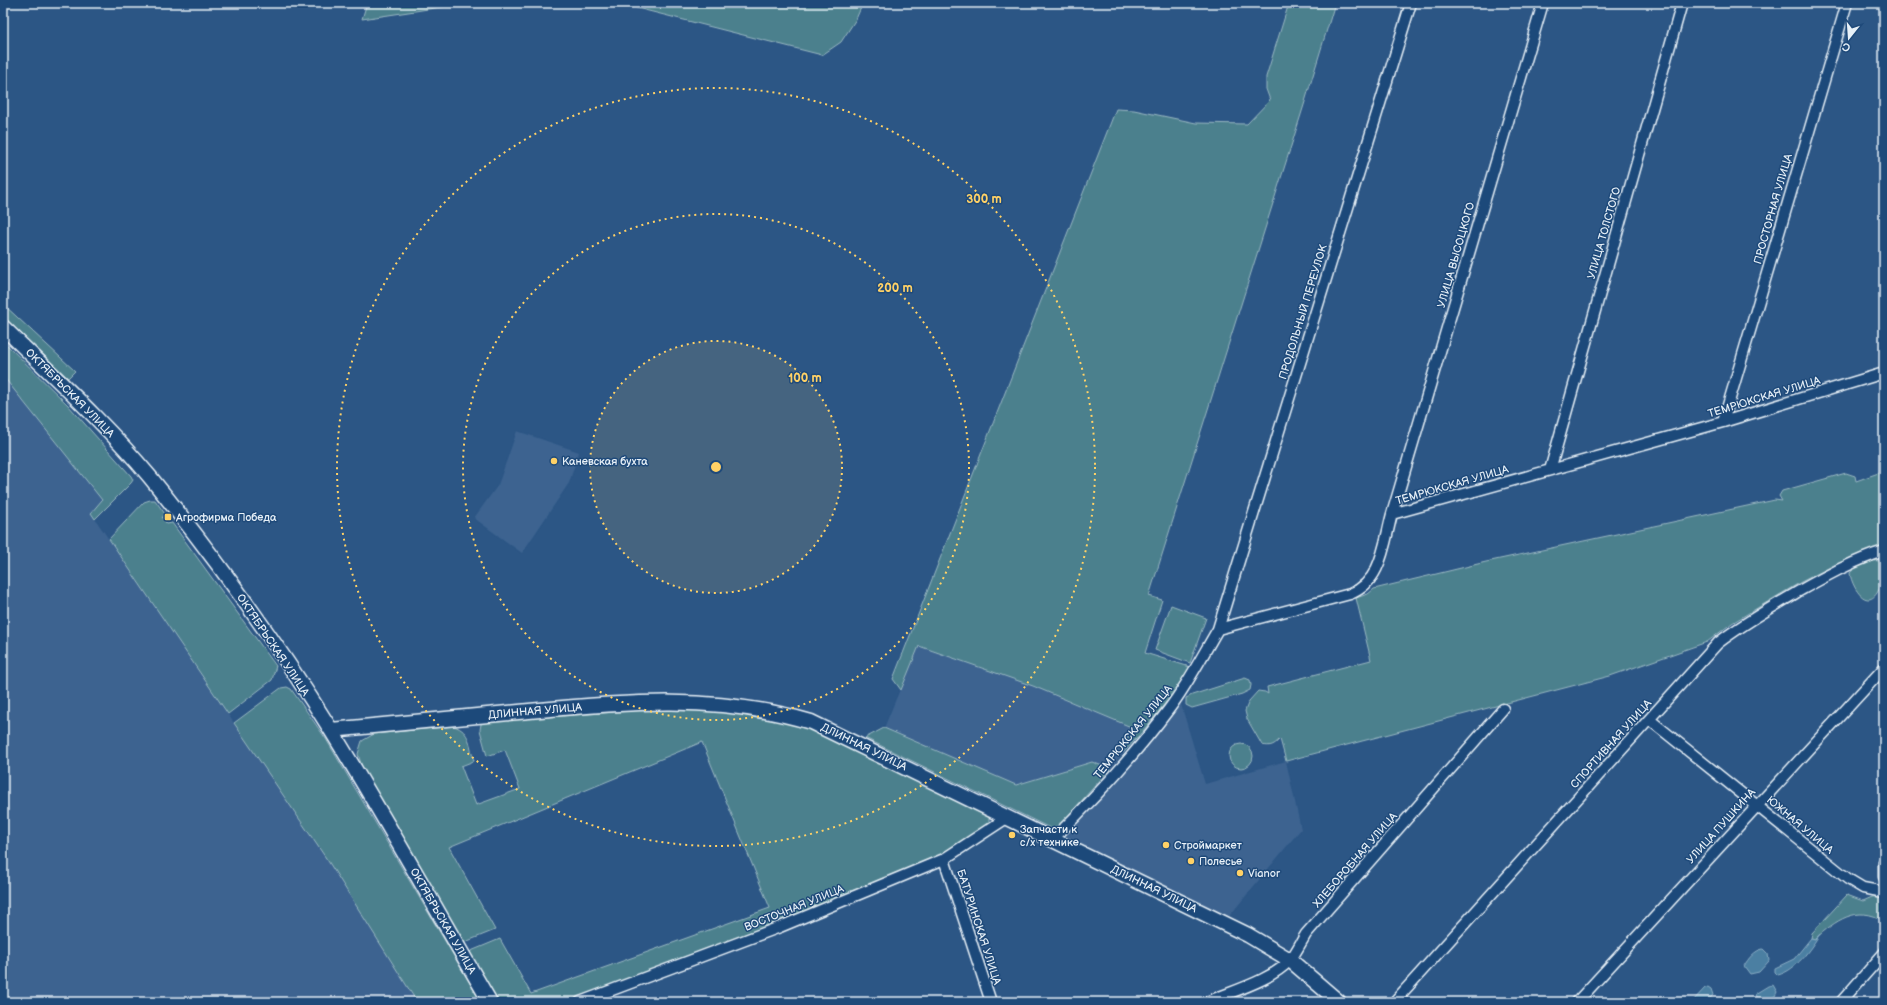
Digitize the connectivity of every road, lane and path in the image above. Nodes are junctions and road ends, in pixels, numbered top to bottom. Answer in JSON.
{"nodes":[{"id":1,"x":1412,"y":3,"type":"edge"},
{"id":2,"x":1543,"y":3,"type":"edge"},
{"id":3,"x":1682,"y":3,"type":"edge"},
{"id":4,"x":1847,"y":3,"type":"edge"},
{"id":5,"x":3,"y":327,"type":"edge"},
{"id":6,"x":1884,"y":373,"type":"edge"},
{"id":7,"x":1723,"y":422,"type":"junction"},
{"id":8,"x":1550,"y":470,"type":"junction"},
{"id":9,"x":1392,"y":514,"type":"junction"},
{"id":10,"x":1884,"y":550,"type":"edge"},
{"id":11,"x":1218,"y":628,"type":"junction"},
{"id":12,"x":1884,"y":668,"type":"edge"},
{"id":13,"x":1503,"y":709,"type":"dead end"},
{"id":14,"x":1650,"y":720,"type":"junction"},
{"id":15,"x":331,"y":730,"type":"junction"},
{"id":16,"x":1757,"y":805,"type":"junction"},
{"id":17,"x":1008,"y":817,"type":"junction"},
{"id":18,"x":1052,"y":839,"type":"junction"},
{"id":19,"x":944,"y":859,"type":"junction"},
{"id":20,"x":1884,"y":862,"type":"edge"},
{"id":21,"x":1884,"y":877,"type":"edge"},
{"id":22,"x":1884,"y":892,"type":"edge"},
{"id":23,"x":1884,"y":954,"type":"edge"},
{"id":24,"x":1290,"y":960,"type":"junction"},
{"id":25,"x":490,"y":1002,"type":"edge"},
{"id":26,"x":580,"y":1002,"type":"edge"},
{"id":27,"x":991,"y":1002,"type":"edge"},
{"id":28,"x":1207,"y":1002,"type":"edge"},
{"id":29,"x":1339,"y":1002,"type":"edge"},
{"id":30,"x":1394,"y":1002,"type":"edge"},
{"id":31,"x":1577,"y":1002,"type":"edge"},
{"id":32,"x":1841,"y":1002,"type":"edge"}],
"edges":[{"from":1,"to":11,"type":"street","name":"ПРОДОЛЬНЫЙ ПЕРЕУЛОК"},
{"from":2,"to":9,"type":"street","name":"УЛИЦА ВЫСОЦКОГО"},
{"from":3,"to":8,"type":"street","name":"УЛИЦА ТОЛСТОГО"},
{"from":4,"to":7,"type":"street","name":"ПРОСТОРНАЯ УЛИЦА"},
{"from":5,"to":15,"type":"street","name":"ОКТЯБРЬСКАЯ УЛИЦА"},
{"from":6,"to":7,"type":"street","name":"ТЕМРЮКСКАЯ УЛИЦА"},
{"from":7,"to":8,"type":"street","name":"ТЕМРЮКСКАЯ УЛИЦА"},
{"from":8,"to":9,"type":"street","name":"ТЕМРЮКСКАЯ УЛИЦА"},
{"from":9,"to":11,"type":"street","name":"ТЕМРЮКСКАЯ УЛИЦА"},
{"from":10,"to":14,"type":"street","name":"СПОРТИВНАЯ УЛИЦА"},
{"from":11,"to":18,"type":"street","name":"ТЕМРЮКСКАЯ УЛИЦА"},
{"from":12,"to":16,"type":"street","name":"УЛИЦА ПУШКИНА"},
{"from":13,"to":24,"type":"street","name":"ХЛЕБОРОБНАЯ УЛИЦА"},
{"from":14,"to":16,"type":"street","name":"ЮЖНАЯ УЛИЦА"},
{"from":14,"to":30,"type":"street","name":"СПОРТИВНАЯ УЛИЦА"},
{"from":15,"to":17,"type":"street","name":"ДЛИННАЯ УЛИЦА"},
{"from":15,"to":25,"type":"street","name":"ОКТЯБРЬСКАЯ УЛИЦА"},
{"from":16,"to":22,"type":"street","name":"ЮЖНАЯ УЛИЦА"},
{"from":16,"to":31,"type":"street","name":"УЛИЦА ПУШКИНА"},
{"from":17,"to":18,"type":"street","name":"ДЛИННАЯ УЛИЦА"},
{"from":17,"to":19,"type":"street","name":"ВОСТОЧНАЯ УЛИЦА"},
{"from":18,"to":24,"type":"street","name":"ДЛИННАЯ УЛИЦА"},
{"from":19,"to":26,"type":"street","name":"ВОСТОЧНАЯ УЛИЦА"},
{"from":19,"to":27,"type":"street","name":"БАТУРИНСКАЯ УЛИЦА"},
{"from":20,"to":21,"type":"street"},
{"from":23,"to":32,"type":"street"},
{"from":24,"to":28,"type":"street","name":"ХЛЕБОРОБНАЯ УЛИЦА"},
{"from":24,"to":29,"type":"street","name":"ДЛИННАЯ УЛИЦА"}]}
